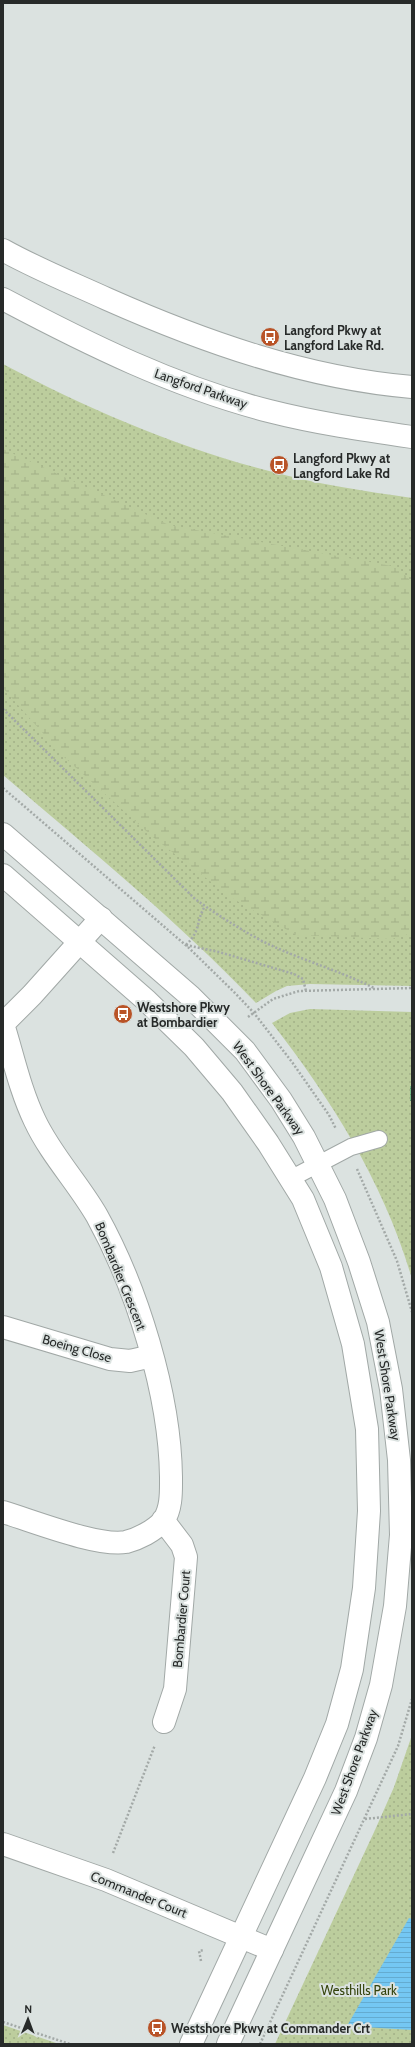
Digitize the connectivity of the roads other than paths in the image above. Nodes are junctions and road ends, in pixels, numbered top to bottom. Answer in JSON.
{"nodes":[{"id":1,"x":3,"y":250,"type":"edge"},
{"id":2,"x":3,"y":299,"type":"edge"},
{"id":3,"x":412,"y":387,"type":"edge"},
{"id":4,"x":412,"y":437,"type":"edge"},
{"id":5,"x":3,"y":834,"type":"edge"},
{"id":6,"x":3,"y":875,"type":"edge"},
{"id":7,"x":101,"y":918,"type":"junction"},
{"id":8,"x":80,"y":942,"type":"junction"},
{"id":9,"x":3,"y":1024,"type":"edge"},
{"id":10,"x":379,"y":1139,"type":"dead end"},
{"id":11,"x":318,"y":1165,"type":"junction"},
{"id":12,"x":290,"y":1179,"type":"junction"},
{"id":13,"x":3,"y":1326,"type":"edge"},
{"id":14,"x":152,"y":1356,"type":"junction"},
{"id":15,"x":3,"y":1512,"type":"edge"},
{"id":16,"x":163,"y":1520,"type":"junction"},
{"id":17,"x":164,"y":1722,"type":"dead end"},
{"id":18,"x":3,"y":1844,"type":"edge"},
{"id":19,"x":242,"y":1937,"type":"junction"},
{"id":20,"x":272,"y":1950,"type":"junction"},
{"id":21,"x":191,"y":2044,"type":"edge"},
{"id":22,"x":228,"y":2044,"type":"edge"}],
"edges":[{"from":1,"to":3,"type":"main road"},
{"from":2,"to":4,"type":"main road","name":"Langford Parkway"},
{"from":5,"to":7,"type":"main road","name":"West Shore Parkway"},
{"from":6,"to":8,"type":"main road","name":"West Shore Parkway"},
{"from":7,"to":8,"type":"main road","name":"Bombardier Crescent"},
{"from":7,"to":11,"type":"main road","name":"West Shore Parkway"},
{"from":8,"to":9,"type":"main road","name":"Bombardier Crescent"},
{"from":8,"to":12,"type":"main road","name":"West Shore Parkway"},
{"from":9,"to":14,"type":"main road","name":"Bombardier Crescent"},
{"from":10,"to":11,"type":"lane"},
{"from":11,"to":12,"type":"lane"},
{"from":11,"to":20,"type":"main road","name":"West Shore Parkway"},
{"from":12,"to":19,"type":"main road","name":"West Shore Parkway"},
{"from":13,"to":14,"type":"main road","name":"Boeing Close"},
{"from":14,"to":16,"type":"main road","name":"Bombardier Crescent"},
{"from":15,"to":16,"type":"main road"},
{"from":16,"to":17,"type":"main road","name":"Bombardier Court"},
{"from":18,"to":19,"type":"main road","name":"Commander Court"},
{"from":19,"to":20,"type":"main road","name":"Commander Court"},
{"from":19,"to":21,"type":"main road","name":"West Shore Parkway"},
{"from":20,"to":22,"type":"main road","name":"West Shore Parkway"}]}
